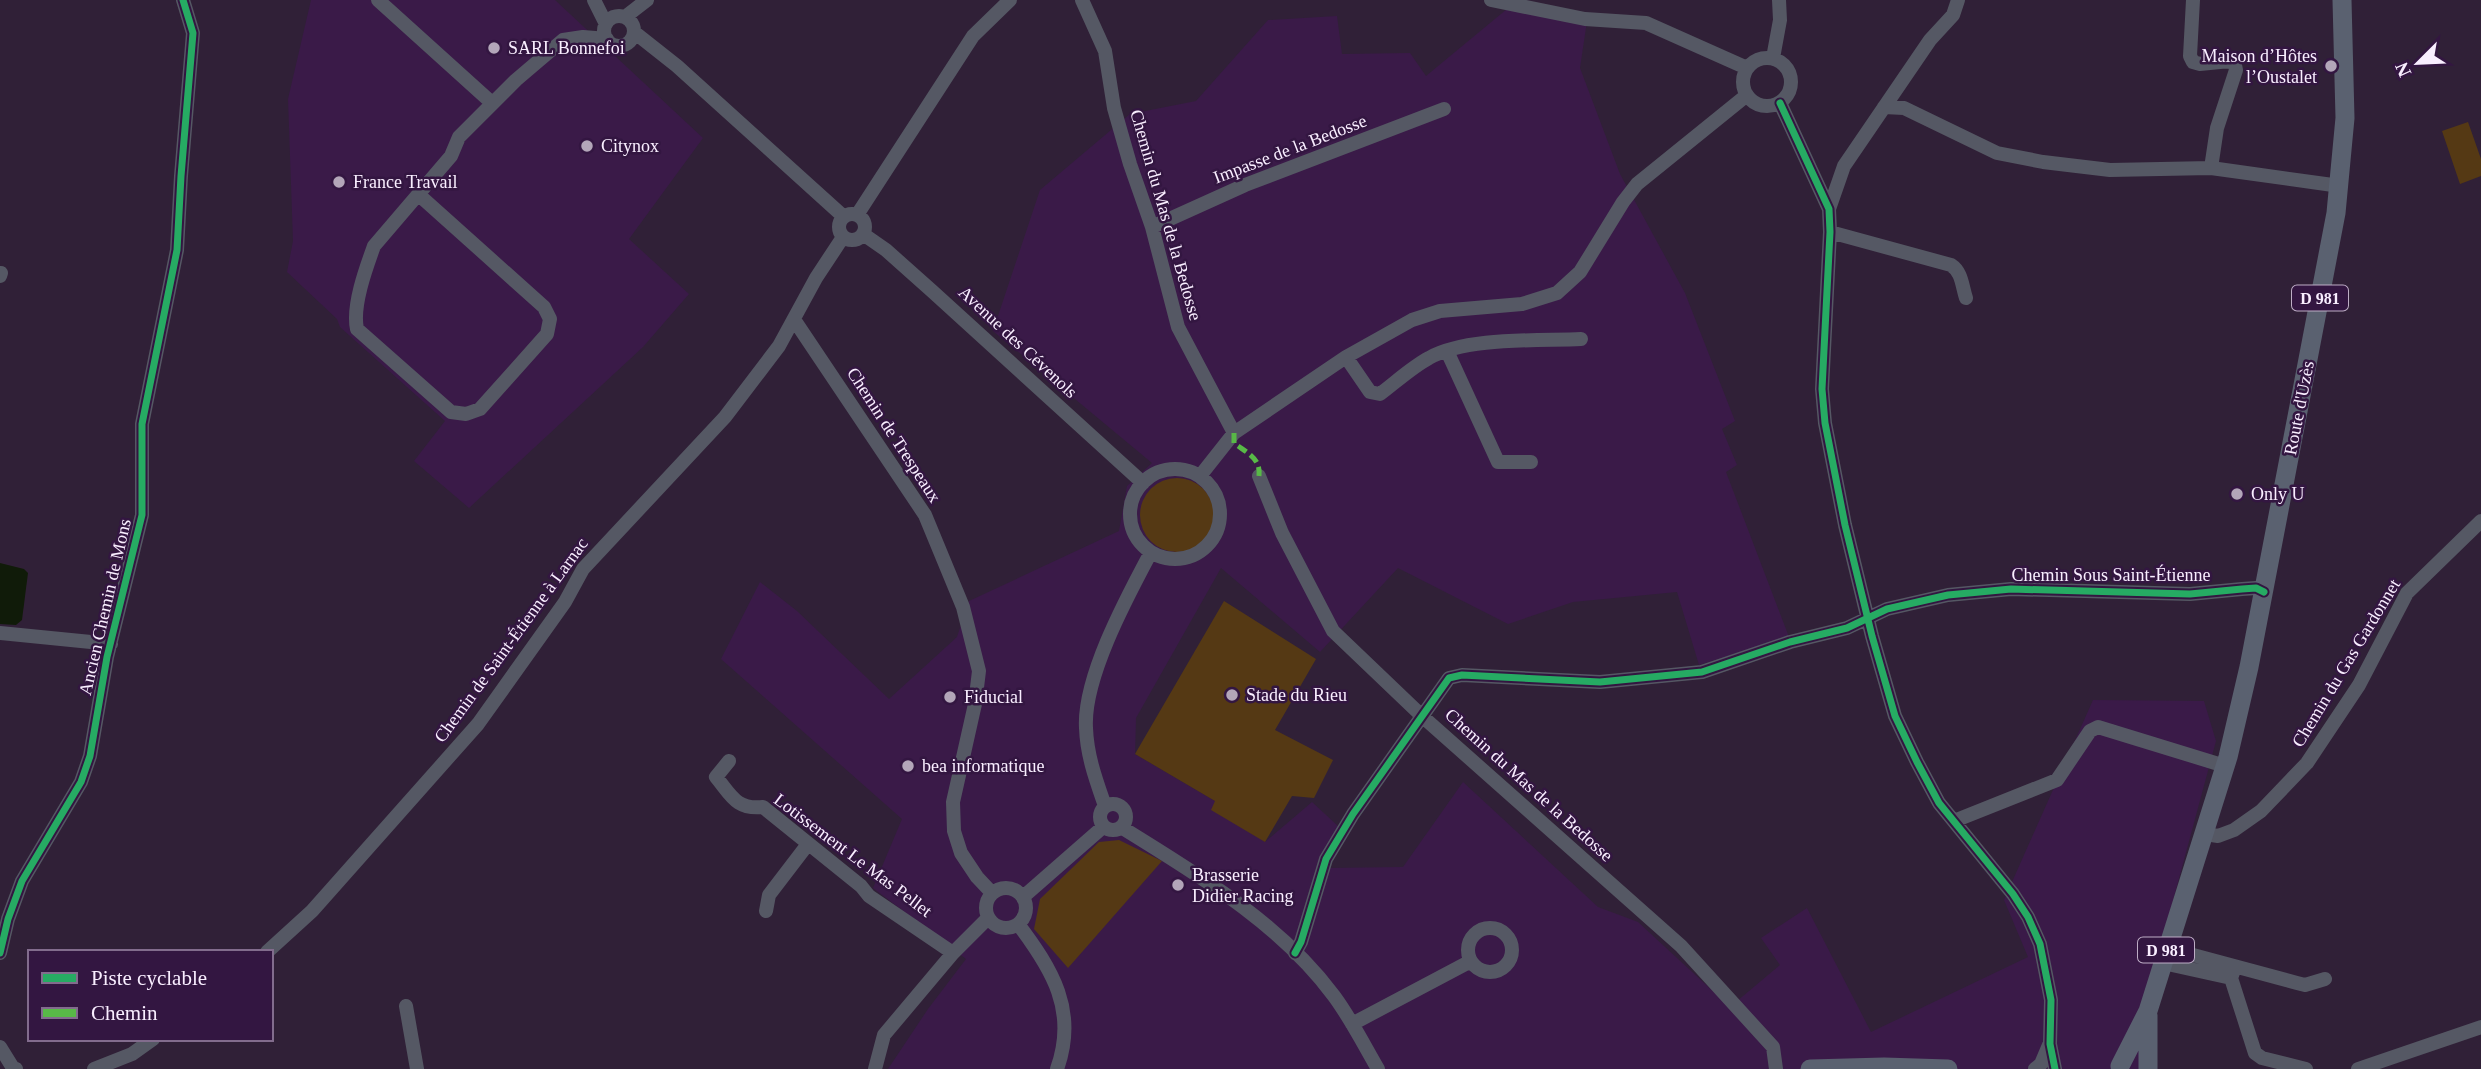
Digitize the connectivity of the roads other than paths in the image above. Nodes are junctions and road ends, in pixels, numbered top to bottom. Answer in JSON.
{"nodes":[{"id":1,"x":183,"y":0,"type":"edge"},
{"id":2,"x":378,"y":0,"type":"edge"},
{"id":3,"x":594,"y":0,"type":"edge"},
{"id":4,"x":601,"y":0,"type":"edge"},
{"id":5,"x":647,"y":0,"type":"edge"},
{"id":6,"x":1010,"y":0,"type":"edge"},
{"id":7,"x":1082,"y":0,"type":"edge"},
{"id":8,"x":1491,"y":0,"type":"edge"},
{"id":9,"x":1779,"y":0,"type":"edge"},
{"id":10,"x":1958,"y":0,"type":"edge"},
{"id":11,"x":2193,"y":0,"type":"edge"},
{"id":12,"x":2342,"y":0,"type":"edge"},
{"id":13,"x":612,"y":25,"type":"junction"},
{"id":14,"x":631,"y":38,"type":"junction"},
{"id":15,"x":1773,"y":58,"type":"junction"},
{"id":16,"x":1747,"y":68,"type":"junction"},
{"id":17,"x":1747,"y":95,"type":"junction"},
{"id":18,"x":492,"y":103,"type":"junction"},
{"id":19,"x":1780,"y":103,"type":"junction"},
{"id":20,"x":1884,"y":107,"type":"junction"},
{"id":21,"x":1444,"y":109,"type":"dead end"},
{"id":22,"x":2211,"y":168,"type":"junction"},
{"id":23,"x":2340,"y":186,"type":"junction"},
{"id":24,"x":419,"y":195,"type":"junction"},
{"id":25,"x":1829,"y":209,"type":"junction"},
{"id":26,"x":850,"y":216,"type":"junction"},
{"id":27,"x":1152,"y":227,"type":"junction"},
{"id":28,"x":1830,"y":232,"type":"junction"},
{"id":29,"x":863,"y":234,"type":"junction"},
{"id":30,"x":843,"y":237,"type":"junction"},
{"id":31,"x":1966,"y":298,"type":"dead end"},
{"id":32,"x":795,"y":321,"type":"junction"},
{"id":33,"x":1581,"y":339,"type":"dead end"},
{"id":34,"x":1447,"y":351,"type":"junction"},
{"id":35,"x":1346,"y":357,"type":"junction"},
{"id":36,"x":1234,"y":433,"type":"junction"},
{"id":37,"x":1531,"y":462,"type":"dead end"},
{"id":38,"x":1200,"y":476,"type":"junction"},
{"id":39,"x":1259,"y":476,"type":"dead end"},
{"id":40,"x":1143,"y":483,"type":"junction"},
{"id":41,"x":2481,"y":521,"type":"edge"},
{"id":42,"x":1151,"y":552,"type":"junction"},
{"id":43,"x":2264,"y":592,"type":"junction"},
{"id":44,"x":1868,"y":618,"type":"junction"},
{"id":45,"x":0,"y":633,"type":"edge"},
{"id":46,"x":111,"y":644,"type":"junction"},
{"id":47,"x":1423,"y":717,"type":"junction"},
{"id":48,"x":729,"y":761,"type":"dead end"},
{"id":49,"x":2225,"y":766,"type":"junction"},
{"id":50,"x":1105,"y":806,"type":"junction"},
{"id":51,"x":1954,"y":821,"type":"junction"},
{"id":52,"x":1104,"y":827,"type":"junction"},
{"id":53,"x":1121,"y":827,"type":"junction"},
{"id":54,"x":2205,"y":834,"type":"junction"},
{"id":55,"x":808,"y":844,"type":"junction"},
{"id":56,"x":992,"y":893,"type":"junction"},
{"id":57,"x":1023,"y":897,"type":"junction"},
{"id":58,"x":766,"y":911,"type":"dead end"},
{"id":59,"x":988,"y":918,"type":"junction"},
{"id":60,"x":1018,"y":924,"type":"junction"},
{"id":61,"x":269,"y":950,"type":"edge"},
{"id":62,"x":0,"y":953,"type":"edge"},
{"id":63,"x":953,"y":953,"type":"junction"},
{"id":64,"x":1295,"y":953,"type":"junction"},
{"id":65,"x":2165,"y":956,"type":"junction"},
{"id":66,"x":1471,"y":961,"type":"dead end"},
{"id":67,"x":2233,"y":973,"type":"junction"},
{"id":68,"x":2325,"y":979,"type":"dead end"},
{"id":69,"x":406,"y":1006,"type":"dead end"},
{"id":70,"x":2148,"y":1011,"type":"junction"},
{"id":71,"x":1352,"y":1024,"type":"junction"},
{"id":72,"x":2481,"y":1027,"type":"edge"},
{"id":73,"x":150,"y":1041,"type":"edge"},
{"id":74,"x":2050,"y":1044,"type":"junction"},
{"id":75,"x":0,"y":1048,"type":"edge"},
{"id":76,"x":2395,"y":1063,"type":"edge"},
{"id":77,"x":1891,"y":1068,"type":"edge"},
{"id":78,"x":2116,"y":1068,"type":"edge"},
{"id":79,"x":14,"y":1069,"type":"edge"},
{"id":80,"x":94,"y":1069,"type":"edge"},
{"id":81,"x":417,"y":1069,"type":"edge"},
{"id":82,"x":875,"y":1069,"type":"edge"},
{"id":83,"x":1057,"y":1069,"type":"edge"},
{"id":84,"x":1378,"y":1069,"type":"edge"},
{"id":85,"x":1776,"y":1069,"type":"edge"},
{"id":86,"x":1810,"y":1069,"type":"edge"},
{"id":87,"x":1948,"y":1069,"type":"edge"},
{"id":88,"x":2035,"y":1069,"type":"edge"},
{"id":89,"x":2055,"y":1069,"type":"edge"},
{"id":90,"x":2141,"y":1069,"type":"edge"},
{"id":91,"x":2148,"y":1069,"type":"edge"},
{"id":92,"x":2306,"y":1069,"type":"edge"},
{"id":93,"x":2358,"y":1069,"type":"edge"}],
"edges":[{"from":1,"to":46,"type":"street","name":"Ancien Chemin de Mons"},
{"from":2,"to":18,"type":"street"},
{"from":3,"to":13,"type":"street"},
{"from":4,"to":13,"type":"street"},
{"from":5,"to":13,"type":"street"},
{"from":6,"to":26,"type":"street"},
{"from":7,"to":27,"type":"street","name":"Chemin du Mas de la Bedosse"},
{"from":8,"to":16,"type":"street"},
{"from":9,"to":15,"type":"street"},
{"from":10,"to":20,"type":"street"},
{"from":11,"to":22,"type":"street"},
{"from":12,"to":23,"type":"main road","name":"Route d'Uzès","number":"D 981"},
{"from":13,"to":14,"type":"street"},
{"from":13,"to":14,"type":"street"},
{"from":13,"to":18,"type":"street"},
{"from":14,"to":26,"type":"street"},
{"from":15,"to":16,"type":"street"},
{"from":15,"to":19,"type":"street"},
{"from":16,"to":17,"type":"street"},
{"from":17,"to":19,"type":"street"},
{"from":17,"to":35,"type":"street"},
{"from":18,"to":24,"type":"street"},
{"from":19,"to":25,"type":"street"},
{"from":20,"to":22,"type":"street"},
{"from":20,"to":25,"type":"street"},
{"from":21,"to":27,"type":"street","name":"Impasse de la Bedosse"},
{"from":22,"to":23,"type":"street"},
{"from":23,"to":43,"type":"main road","name":"Route d'Uzès","number":"D 981"},
{"from":24,"to":24,"type":"street"},
{"from":25,"to":28,"type":"street"},
{"from":26,"to":29,"type":"street"},
{"from":26,"to":30,"type":"street"},
{"from":27,"to":36,"type":"street","name":"Chemin du Mas de la Bedosse"},
{"from":28,"to":31,"type":"street"},
{"from":28,"to":44,"type":"street"},
{"from":29,"to":30,"type":"street"},
{"from":29,"to":40,"type":"street","name":"Avenue des Cévenols"},
{"from":30,"to":32,"type":"street","name":"Chemin de Saint-Étienne à Larnac"},
{"from":32,"to":56,"type":"street","name":"Chemin de Trespeaux"},
{"from":32,"to":61,"type":"street","name":"Chemin de Saint-Étienne à Larnac"},
{"from":33,"to":34,"type":"street"},
{"from":34,"to":35,"type":"street"},
{"from":34,"to":37,"type":"street"},
{"from":35,"to":36,"type":"street"},
{"from":36,"to":38,"type":"street"},
{"from":38,"to":40,"type":"street"},
{"from":38,"to":42,"type":"street"},
{"from":39,"to":47,"type":"street","name":"Chemin du Mas de la Bedosse"},
{"from":40,"to":42,"type":"street"},
{"from":41,"to":54,"type":"street","name":"Chemin du Gas Gardonnet"},
{"from":42,"to":50,"type":"street"},
{"from":43,"to":44,"type":"street","name":"Chemin Sous Saint-Étienne"},
{"from":43,"to":49,"type":"main road","name":"Route d'Uzès","number":"D 981"},
{"from":44,"to":47,"type":"street","name":"Chemin Sous Saint-Étienne"},
{"from":44,"to":51,"type":"street"},
{"from":45,"to":46,"type":"street"},
{"from":46,"to":62,"type":"street","name":"Ancien Chemin de Mons"},
{"from":47,"to":64,"type":"street","name":"Chemin Sous Saint-Étienne"},
{"from":47,"to":85,"type":"street","name":"Chemin du Mas de la Bedosse"},
{"from":48,"to":55,"type":"street","name":"Lotissement Le Mas Pellet"},
{"from":49,"to":51,"type":"street"},
{"from":49,"to":54,"type":"main road","name":"Route d'Uzès","number":"D 981"},
{"from":50,"to":52,"type":"street"},
{"from":50,"to":53,"type":"street"},
{"from":51,"to":74,"type":"street"},
{"from":52,"to":53,"type":"street"},
{"from":52,"to":57,"type":"street"},
{"from":53,"to":64,"type":"street"},
{"from":54,"to":65,"type":"main road","name":"Route d'Uzès","number":"D 981"},
{"from":55,"to":58,"type":"street"},
{"from":55,"to":63,"type":"street","name":"Lotissement Le Mas Pellet"},
{"from":56,"to":57,"type":"street"},
{"from":56,"to":59,"type":"street"},
{"from":57,"to":60,"type":"street"},
{"from":59,"to":60,"type":"street"},
{"from":59,"to":63,"type":"street"},
{"from":60,"to":83,"type":"street"},
{"from":63,"to":82,"type":"street"},
{"from":64,"to":71,"type":"street"},
{"from":65,"to":67,"type":"street"},
{"from":65,"to":70,"type":"main road","name":"Route d'Uzès","number":"D 981"},
{"from":66,"to":71,"type":"street"},
{"from":67,"to":68,"type":"street"},
{"from":67,"to":92,"type":"street"},
{"from":69,"to":81,"type":"street"},
{"from":70,"to":78,"type":"main road","name":"Route d'Uzès","number":"D 981"},
{"from":70,"to":91,"type":"main road","name":"Route d'Uzès","number":"D 981"},
{"from":71,"to":84,"type":"street"},
{"from":72,"to":76,"type":"street"},
{"from":73,"to":80,"type":"street"},
{"from":74,"to":88,"type":"street"},
{"from":74,"to":89,"type":"street"},
{"from":75,"to":79,"type":"street"},
{"from":76,"to":93,"type":"street"},
{"from":77,"to":86,"type":"main road"},
{"from":77,"to":87,"type":"main road"},
{"from":78,"to":90,"type":"main road"}]}
